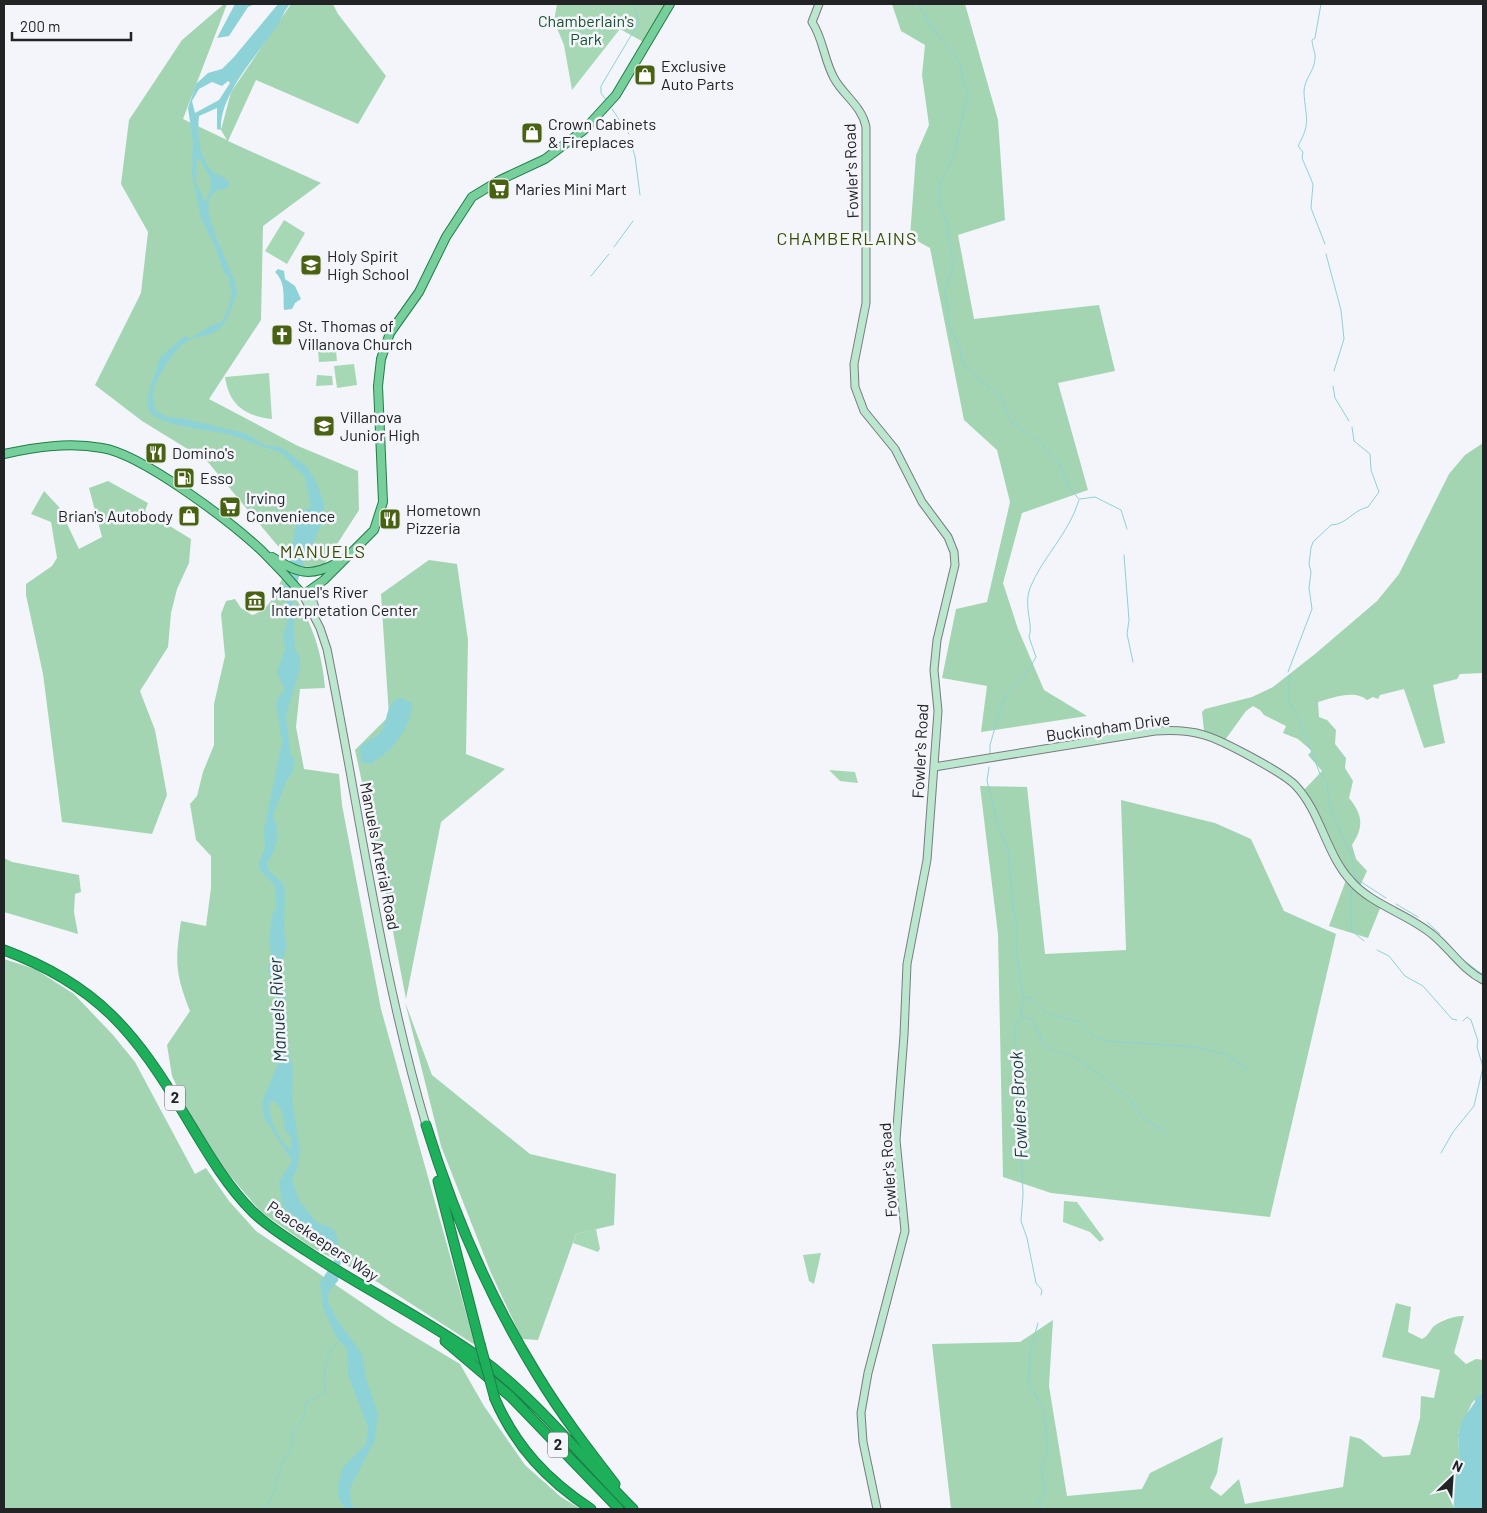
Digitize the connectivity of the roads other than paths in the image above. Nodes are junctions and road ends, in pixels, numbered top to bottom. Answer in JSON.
{"nodes":[{"id":1,"x":670,"y":4,"type":"edge"},
{"id":2,"x":819,"y":4,"type":"edge"},
{"id":3,"x":4,"y":454,"type":"edge"},
{"id":4,"x":344,"y":560,"type":"junction"},
{"id":5,"x":282,"y":567,"type":"junction"},
{"id":6,"x":316,"y":586,"type":"junction"},
{"id":7,"x":301,"y":592,"type":"junction"},
{"id":8,"x":320,"y":628,"type":"junction"},
{"id":9,"x":934,"y":767,"type":"junction"},
{"id":10,"x":4,"y":950,"type":"edge"},
{"id":11,"x":1483,"y":980,"type":"edge"},
{"id":12,"x":426,"y":1125,"type":"junction"},
{"id":13,"x":412,"y":1316,"type":"junction"},
{"id":14,"x":591,"y":1509,"type":"edge"},
{"id":15,"x":619,"y":1509,"type":"edge"},
{"id":16,"x":634,"y":1509,"type":"edge"},
{"id":17,"x":878,"y":1509,"type":"edge"}],
"edges":[{"from":1,"to":4,"type":"main road"},
{"from":2,"to":9,"type":"street","name":"Fowler's Road"},
{"from":3,"to":5,"type":"main road"},
{"from":4,"to":5,"type":"main road"},
{"from":4,"to":6,"type":"main road"},
{"from":5,"to":7,"type":"main road"},
{"from":6,"to":7,"type":"main road"},
{"from":6,"to":8,"type":"street"},
{"from":7,"to":8,"type":"street","name":"Manuels Arterial Road"},
{"from":8,"to":12,"type":"street","name":"Manuels Arterial Road"},
{"from":9,"to":11,"type":"street","name":"Buckingham Drive"},
{"from":9,"to":17,"type":"street","name":"Fowler's Road"},
{"from":10,"to":13,"type":"highway","name":"Peacekeepers Way","number":"2"},
{"from":12,"to":14,"type":"highway","bridge":true},
{"from":12,"to":16,"type":"highway"},
{"from":13,"to":15,"type":"highway","name":"Peacekeepers Way","number":"2"},
{"from":13,"to":16,"type":"highway","name":"Peacekeepers Way","number":"2"}]}
